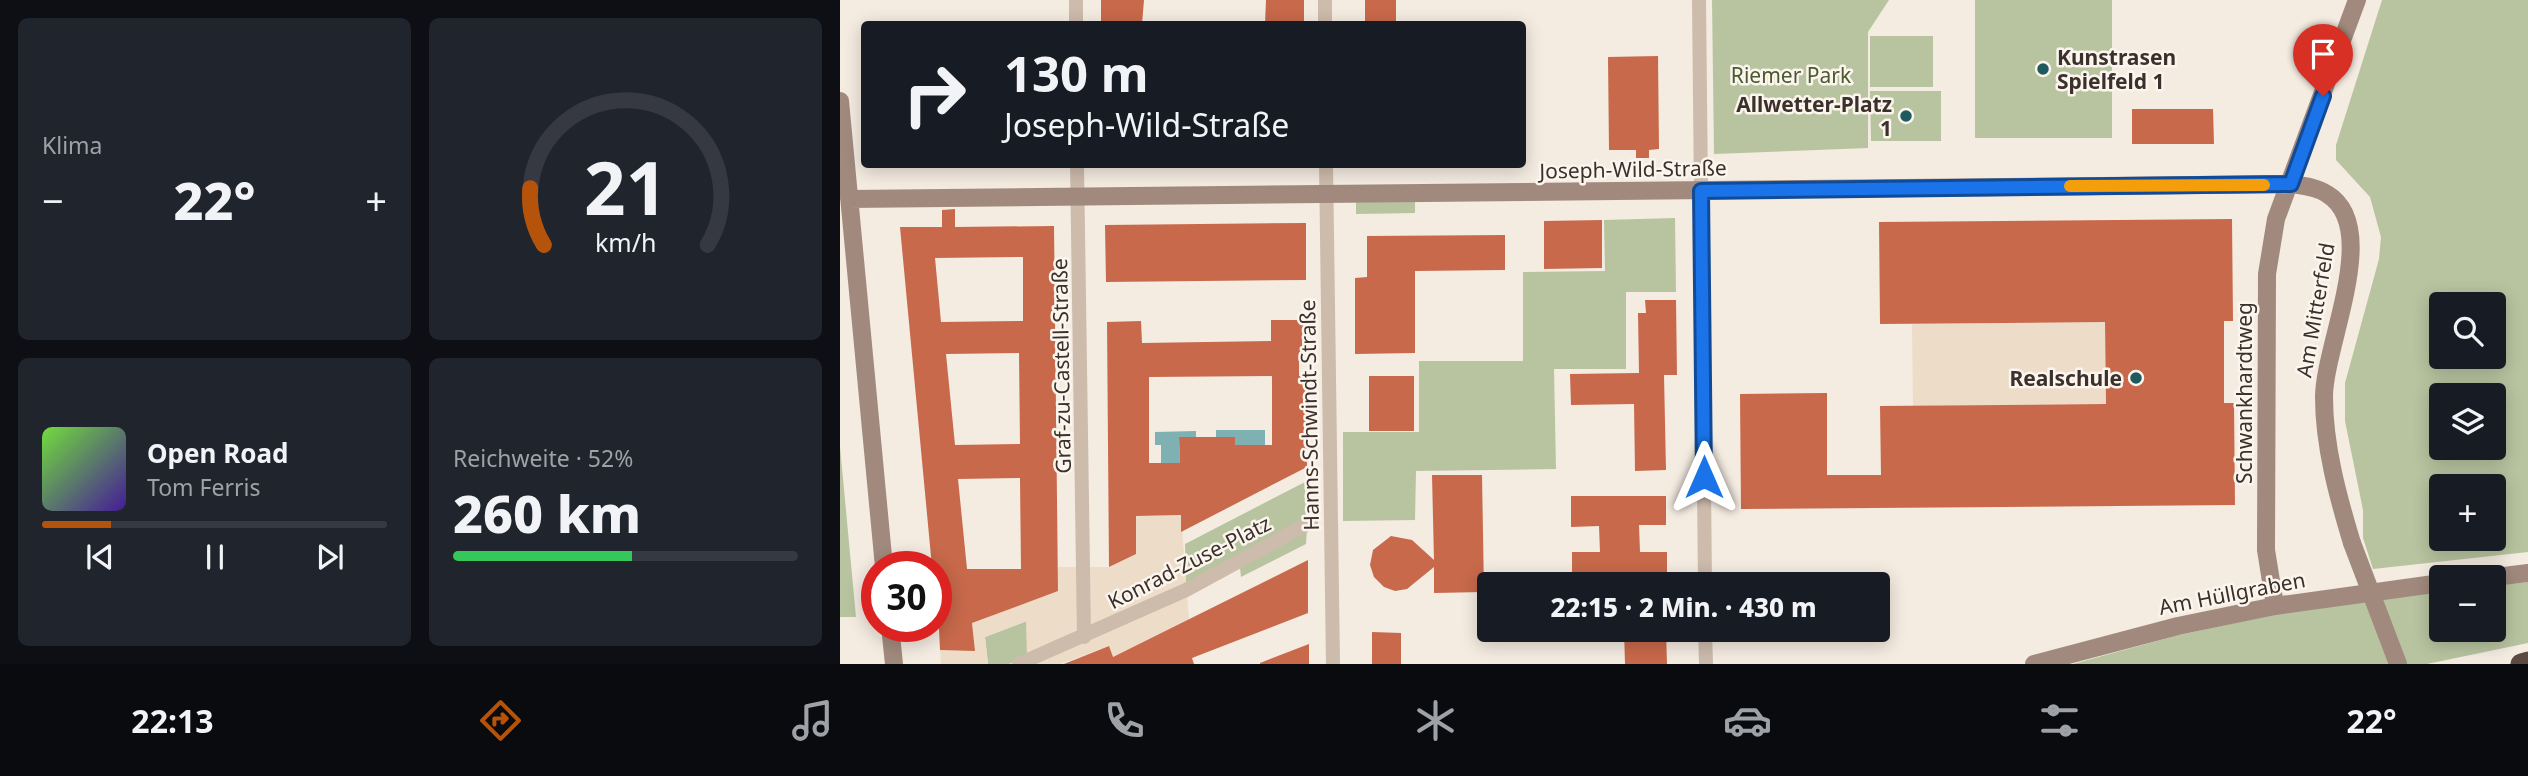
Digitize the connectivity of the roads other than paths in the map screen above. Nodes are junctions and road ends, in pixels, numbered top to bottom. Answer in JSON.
{"nodes":[{"id":1,"x":1076,"y":0,"type":"edge"},
{"id":2,"x":1325,"y":0,"type":"edge"},
{"id":3,"x":1699,"y":0,"type":"edge"},
{"id":4,"x":2357,"y":0,"type":"edge"},
{"id":5,"x":1076,"y":21,"type":"edge"},
{"id":6,"x":1325,"y":21,"type":"edge"},
{"id":7,"x":840,"y":101,"type":"edge"},
{"id":8,"x":1077,"y":168,"type":"edge"},
{"id":9,"x":1326,"y":168,"type":"edge"},
{"id":10,"x":2291,"y":184,"type":"junction"},
{"id":11,"x":1701,"y":191,"type":"junction"},
{"id":12,"x":1326,"y":195,"type":"junction"},
{"id":13,"x":1077,"y":198,"type":"junction"},
{"id":14,"x":849,"y":199,"type":"junction"},
{"id":15,"x":1311,"y":522,"type":"dead end"},
{"id":16,"x":882,"y":551,"type":"edge"},
{"id":17,"x":1085,"y":566,"type":"joint"},
{"id":18,"x":1705,"y":572,"type":"edge"},
{"id":19,"x":2528,"y":573,"type":"edge"},
{"id":20,"x":2506,"y":576,"type":"edge"},
{"id":21,"x":2429,"y":585,"type":"edge"},
{"id":22,"x":2275,"y":606,"type":"junction"},
{"id":23,"x":1084,"y":637,"type":"junction"},
{"id":24,"x":892,"y":642,"type":"edge"},
{"id":25,"x":1705,"y":642,"type":"edge"},
{"id":26,"x":2528,"y":662,"type":"edge"},
{"id":27,"x":894,"y":664,"type":"edge"},
{"id":28,"x":1019,"y":664,"type":"edge"},
{"id":29,"x":1333,"y":664,"type":"edge"},
{"id":30,"x":1706,"y":664,"type":"edge"},
{"id":31,"x":2034,"y":664,"type":"edge"},
{"id":32,"x":2398,"y":664,"type":"edge"},
{"id":33,"x":2521,"y":664,"type":"edge"}],
"edges":[{"from":1,"to":5,"type":"street"},
{"from":2,"to":6,"type":"street"},
{"from":3,"to":11,"type":"street"},
{"from":4,"to":10,"type":"street"},
{"from":7,"to":14,"type":"street"},
{"from":8,"to":13,"type":"street","name":"Graf-zu-Castell-Straße"},
{"from":9,"to":12,"type":"street","name":"Hanns-Schwindt-Straße"},
{"from":10,"to":11,"type":"street","name":"Joseph-Wild-Straße"},
{"from":10,"to":22,"type":"street","name":"Schwankhardtweg"},
{"from":10,"to":32,"type":"street","name":"Am Mitterfeld","bridge":true},
{"from":11,"to":12,"type":"street","name":"Joseph-Wild-Straße"},
{"from":11,"to":18,"type":"street"},
{"from":12,"to":13,"type":"street","name":"Joseph-Wild-Straße"},
{"from":12,"to":29,"type":"street","name":"Hanns-Schwindt-Straße"},
{"from":13,"to":14,"type":"street","name":"Joseph-Wild-Straße"},
{"from":13,"to":17,"type":"street","name":"Graf-zu-Castell-Straße"},
{"from":14,"to":16,"type":"street"},
{"from":15,"to":23,"type":"street","name":"Konrad-Zuse-Platz"},
{"from":17,"to":23,"type":"street","name":"Konrad-Zuse-Platz"},
{"from":19,"to":20,"type":"street"},
{"from":21,"to":22,"type":"street","name":"Am Hüllgraben"},
{"from":22,"to":31,"type":"street","name":"Am Hüllgraben"},
{"from":23,"to":28,"type":"street","name":"Konrad-Zuse-Platz"},
{"from":24,"to":27,"type":"street"},
{"from":25,"to":30,"type":"street"},
{"from":26,"to":33,"type":"highway"}]}
